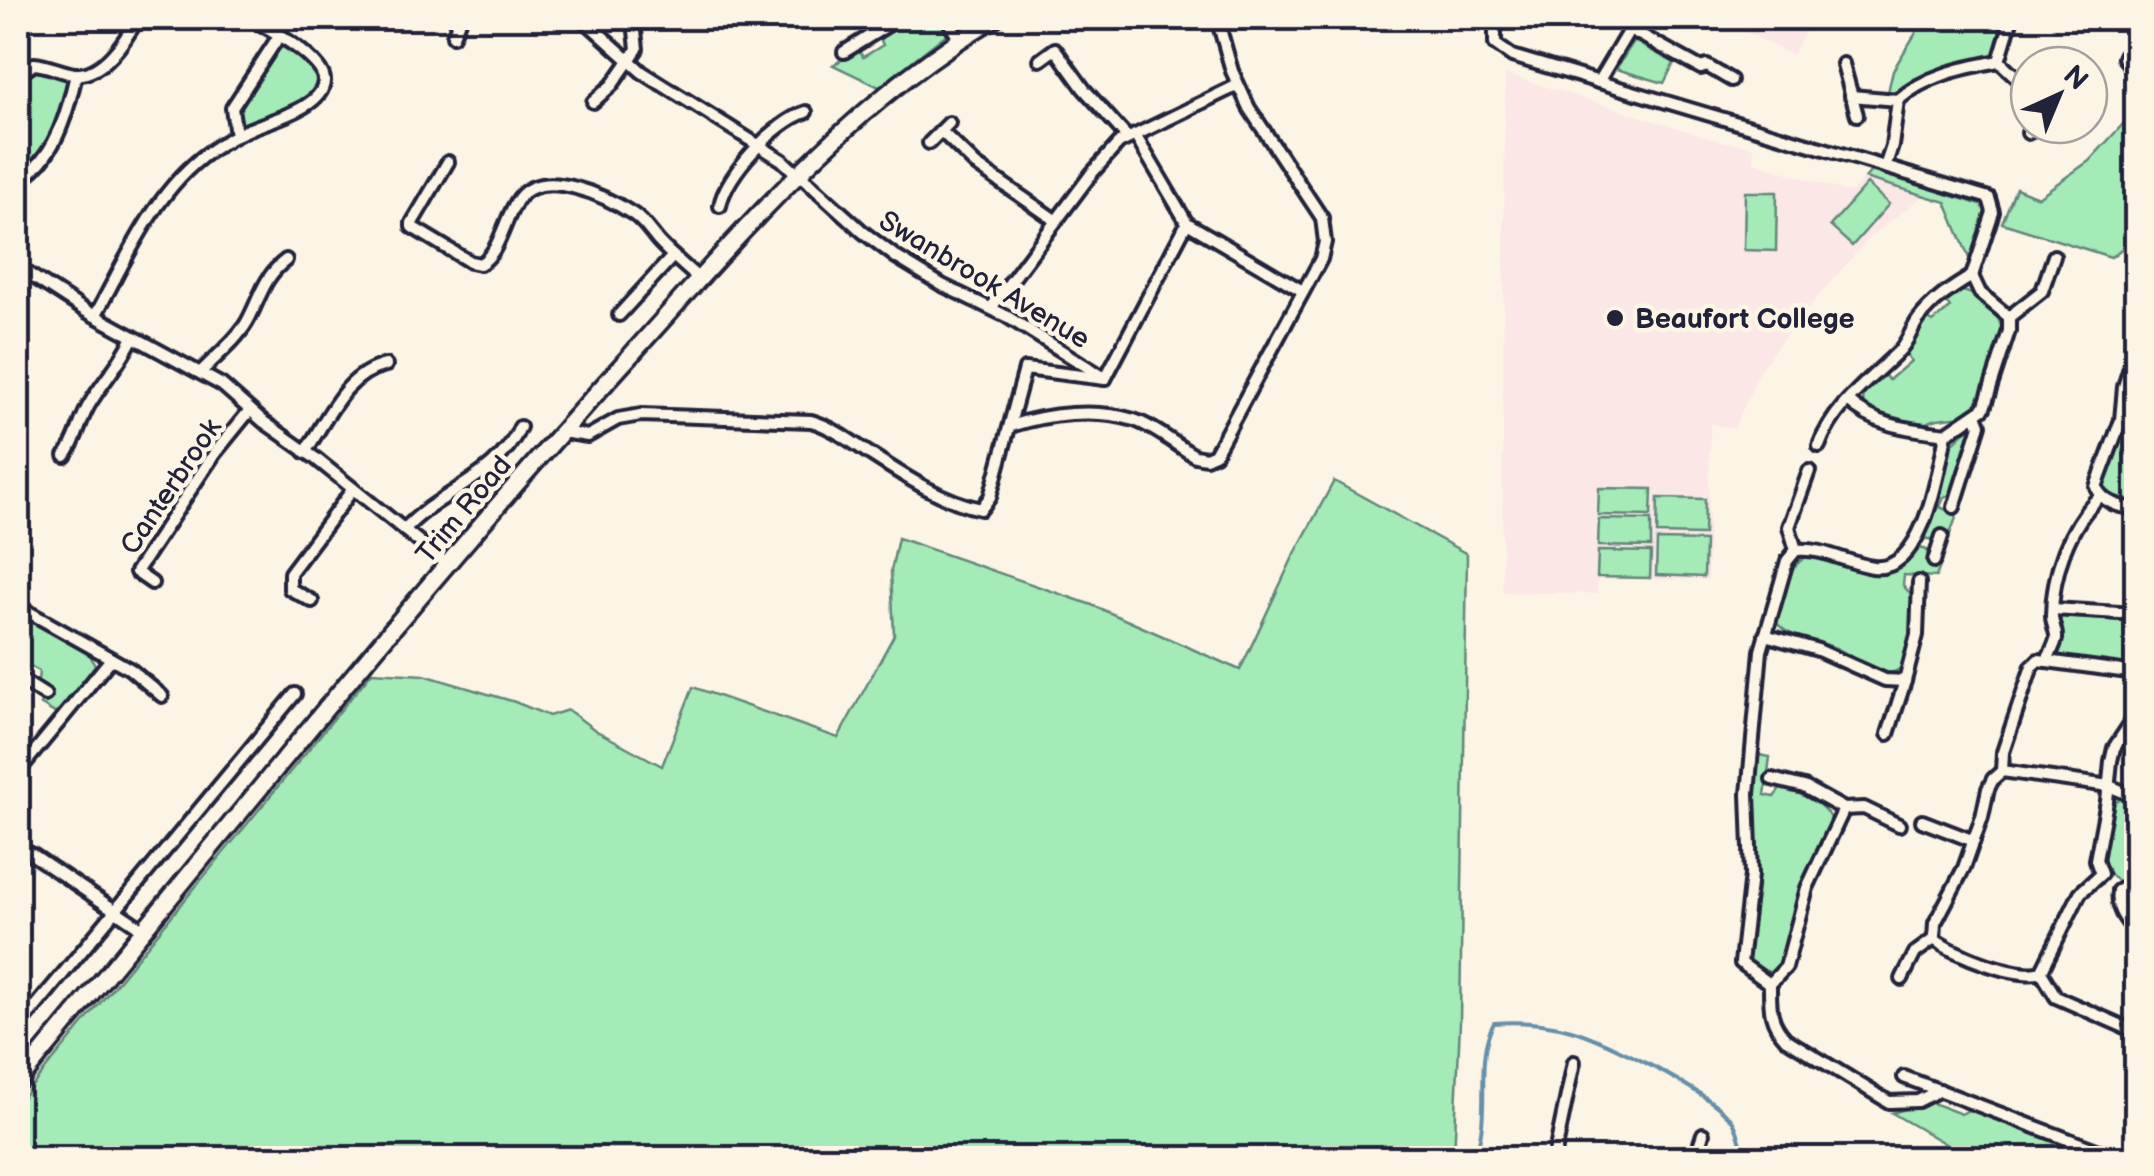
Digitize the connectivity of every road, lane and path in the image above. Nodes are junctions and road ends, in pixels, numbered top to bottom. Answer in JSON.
{"nodes":[{"id":1,"x":138,"y":18,"type":"edge"},
{"id":2,"x":250,"y":18,"type":"edge"},
{"id":3,"x":460,"y":18,"type":"edge"},
{"id":4,"x":582,"y":18,"type":"edge"},
{"id":5,"x":899,"y":18,"type":"edge"},
{"id":6,"x":947,"y":18,"type":"edge"},
{"id":7,"x":996,"y":18,"type":"edge"},
{"id":8,"x":1216,"y":18,"type":"edge"},
{"id":9,"x":1495,"y":18,"type":"edge"},
{"id":10,"x":2012,"y":18,"type":"edge"},
{"id":11,"x":634,"y":22,"type":"dead end"},
{"id":12,"x":1631,"y":23,"type":"edge"},
{"id":13,"x":2136,"y":33,"type":"edge"},
{"id":14,"x":279,"y":36,"type":"junction"},
{"id":15,"x":453,"y":36,"type":"dead end"},
{"id":16,"x":959,"y":40,"type":"junction"},
{"id":17,"x":844,"y":52,"type":"dead end"},
{"id":18,"x":1040,"y":60,"type":"dead end"},
{"id":19,"x":1998,"y":61,"type":"junction"},
{"id":20,"x":631,"y":62,"type":"junction"},
{"id":21,"x":1844,"y":64,"type":"dead end"},
{"id":22,"x":2009,"y":71,"type":"edge"},
{"id":23,"x":2136,"y":72,"type":"edge"},
{"id":24,"x":76,"y":74,"type":"junction"},
{"id":25,"x":18,"y":75,"type":"edge"},
{"id":26,"x":1731,"y":80,"type":"dead end"},
{"id":27,"x":1598,"y":82,"type":"junction"},
{"id":28,"x":1238,"y":85,"type":"junction"},
{"id":29,"x":1852,"y":96,"type":"junction"},
{"id":30,"x":1898,"y":100,"type":"junction"},
{"id":31,"x":593,"y":102,"type":"dead end"},
{"id":32,"x":806,"y":112,"type":"dead end"},
{"id":33,"x":1857,"y":115,"type":"dead end"},
{"id":34,"x":236,"y":135,"type":"junction"},
{"id":35,"x":1131,"y":136,"type":"junction"},
{"id":36,"x":929,"y":143,"type":"dead end"},
{"id":37,"x":759,"y":146,"type":"junction"},
{"id":38,"x":448,"y":162,"type":"dead end"},
{"id":39,"x":1885,"y":166,"type":"junction"},
{"id":40,"x":799,"y":174,"type":"junction"},
{"id":41,"x":18,"y":182,"type":"edge"},
{"id":42,"x":720,"y":206,"type":"dead end"},
{"id":43,"x":1056,"y":220,"type":"junction"},
{"id":44,"x":1187,"y":224,"type":"junction"},
{"id":45,"x":673,"y":256,"type":"junction"},
{"id":46,"x":2054,"y":256,"type":"dead end"},
{"id":47,"x":286,"y":260,"type":"dead end"},
{"id":48,"x":18,"y":267,"type":"edge"},
{"id":49,"x":1972,"y":276,"type":"junction"},
{"id":50,"x":699,"y":280,"type":"junction"},
{"id":51,"x":1302,"y":290,"type":"junction"},
{"id":52,"x":991,"y":308,"type":"junction"},
{"id":53,"x":95,"y":316,"type":"junction"},
{"id":54,"x":618,"y":316,"type":"dead end"},
{"id":55,"x":2008,"y":317,"type":"junction"},
{"id":56,"x":133,"y":337,"type":"junction"},
{"id":57,"x":2136,"y":348,"type":"edge"},
{"id":58,"x":386,"y":365,"type":"dead end"},
{"id":59,"x":202,"y":371,"type":"junction"},
{"id":60,"x":1106,"y":378,"type":"junction"},
{"id":61,"x":1848,"y":401,"type":"junction"},
{"id":62,"x":250,"y":410,"type":"junction"},
{"id":63,"x":1976,"y":415,"type":"junction"},
{"id":64,"x":2121,"y":420,"type":"junction"},
{"id":65,"x":2136,"y":420,"type":"edge"},
{"id":66,"x":1010,"y":426,"type":"junction"},
{"id":67,"x":520,"y":427,"type":"dead end"},
{"id":68,"x":562,"y":432,"type":"junction"},
{"id":69,"x":1946,"y":434,"type":"junction"},
{"id":70,"x":1819,"y":446,"type":"dead end"},
{"id":71,"x":305,"y":452,"type":"junction"},
{"id":72,"x":65,"y":456,"type":"dead end"},
{"id":73,"x":1809,"y":471,"type":"dead end"},
{"id":74,"x":353,"y":489,"type":"junction"},
{"id":75,"x":2100,"y":496,"type":"junction"},
{"id":76,"x":1954,"y":507,"type":"dead end"},
{"id":77,"x":2136,"y":510,"type":"edge"},
{"id":78,"x":404,"y":530,"type":"junction"},
{"id":79,"x":1916,"y":540,"type":"junction"},
{"id":80,"x":1796,"y":550,"type":"junction"},
{"id":81,"x":1934,"y":561,"type":"dead end"},
{"id":82,"x":448,"y":565,"type":"junction"},
{"id":83,"x":1919,"y":582,"type":"dead end"},
{"id":84,"x":152,"y":583,"type":"dead end"},
{"id":85,"x":312,"y":601,"type":"dead end"},
{"id":86,"x":18,"y":606,"type":"edge"},
{"id":87,"x":2053,"y":608,"type":"junction"},
{"id":88,"x":2136,"y":614,"type":"edge"},
{"id":89,"x":1765,"y":635,"type":"junction"},
{"id":90,"x":111,"y":659,"type":"junction"},
{"id":91,"x":2047,"y":661,"type":"junction"},
{"id":92,"x":2136,"y":673,"type":"edge"},
{"id":93,"x":18,"y":678,"type":"edge"},
{"id":94,"x":1905,"y":682,"type":"junction"},
{"id":95,"x":295,"y":694,"type":"dead end"},
{"id":96,"x":44,"y":695,"type":"dead end"},
{"id":97,"x":162,"y":696,"type":"dead end"},
{"id":98,"x":2136,"y":715,"type":"edge"},
{"id":99,"x":1888,"y":734,"type":"dead end"},
{"id":100,"x":18,"y":772,"type":"edge"},
{"id":101,"x":2002,"y":772,"type":"junction"},
{"id":102,"x":1772,"y":778,"type":"dead end"},
{"id":103,"x":2109,"y":786,"type":"junction"},
{"id":104,"x":2136,"y":796,"type":"edge"},
{"id":105,"x":1844,"y":809,"type":"junction"},
{"id":106,"x":1922,"y":821,"type":"dead end"},
{"id":107,"x":1899,"y":825,"type":"dead end"},
{"id":108,"x":1974,"y":841,"type":"junction"},
{"id":109,"x":18,"y":848,"type":"edge"},
{"id":110,"x":2100,"y":874,"type":"junction"},
{"id":111,"x":2136,"y":880,"type":"edge"},
{"id":112,"x":2118,"y":890,"type":"junction"},
{"id":113,"x":115,"y":911,"type":"junction"},
{"id":114,"x":144,"y":930,"type":"junction"},
{"id":115,"x":2136,"y":932,"type":"edge"},
{"id":116,"x":1934,"y":939,"type":"junction"},
{"id":117,"x":2041,"y":972,"type":"junction"},
{"id":118,"x":1902,"y":979,"type":"dead end"},
{"id":119,"x":1770,"y":984,"type":"junction"},
{"id":120,"x":18,"y":1028,"type":"edge"},
{"id":121,"x":2136,"y":1032,"type":"edge"},
{"id":122,"x":1574,"y":1062,"type":"dead end"},
{"id":123,"x":1904,"y":1076,"type":"dead end"},
{"id":124,"x":18,"y":1082,"type":"edge"},
{"id":125,"x":1940,"y":1090,"type":"junction"},
{"id":126,"x":1703,"y":1134,"type":"dead end"},
{"id":127,"x":1554,"y":1158,"type":"edge"},
{"id":128,"x":1695,"y":1158,"type":"edge"},
{"id":129,"x":2110,"y":1158,"type":"edge"}],
"edges":[{"from":1,"to":24,"type":"street"},
{"from":2,"to":14,"type":"street"},
{"from":3,"to":15,"type":"street"},
{"from":4,"to":20,"type":"street","name":"Swanbrook Avenue"},
{"from":5,"to":17,"type":"street"},
{"from":6,"to":16,"type":"street"},
{"from":7,"to":16,"type":"main road","name":"Trim Road"},
{"from":8,"to":28,"type":"street"},
{"from":9,"to":27,"type":"street"},
{"from":10,"to":19,"type":"street"},
{"from":11,"to":20,"type":"street"},
{"from":12,"to":26,"type":"street"},
{"from":12,"to":27,"type":"street"},
{"from":13,"to":23,"type":"street"},
{"from":14,"to":34,"type":"street"},
{"from":14,"to":34,"type":"street"},
{"from":16,"to":40,"type":"main road","name":"Trim Road"},
{"from":18,"to":35,"type":"street"},
{"from":19,"to":22,"type":"street"},
{"from":19,"to":30,"type":"street"},
{"from":20,"to":31,"type":"street"},
{"from":20,"to":37,"type":"street","name":"Swanbrook Avenue"},
{"from":21,"to":29,"type":"street"},
{"from":24,"to":25,"type":"street"},
{"from":24,"to":41,"type":"street"},
{"from":27,"to":39,"type":"street"},
{"from":28,"to":35,"type":"street"},
{"from":28,"to":51,"type":"street"},
{"from":29,"to":30,"type":"street"},
{"from":29,"to":33,"type":"street"},
{"from":30,"to":39,"type":"street"},
{"from":32,"to":37,"type":"street"},
{"from":34,"to":53,"type":"street"},
{"from":35,"to":43,"type":"street"},
{"from":35,"to":44,"type":"street"},
{"from":36,"to":43,"type":"street"},
{"from":37,"to":40,"type":"street","name":"Swanbrook Avenue"},
{"from":37,"to":42,"type":"street"},
{"from":38,"to":45,"type":"street"},
{"from":39,"to":49,"type":"street"},
{"from":40,"to":50,"type":"main road","name":"Trim Road"},
{"from":40,"to":52,"type":"street","name":"Swanbrook Avenue"},
{"from":43,"to":52,"type":"street"},
{"from":44,"to":51,"type":"street"},
{"from":44,"to":60,"type":"street"},
{"from":45,"to":50,"type":"street"},
{"from":45,"to":54,"type":"street"},
{"from":46,"to":55,"type":"street"},
{"from":47,"to":59,"type":"street","name":"Canterbrook"},
{"from":48,"to":53,"type":"street","name":"Canterbrook"},
{"from":49,"to":55,"type":"street"},
{"from":49,"to":61,"type":"street"},
{"from":50,"to":68,"type":"main road","name":"Trim Road"},
{"from":51,"to":66,"type":"street"},
{"from":52,"to":60,"type":"street","name":"Swanbrook Avenue"},
{"from":53,"to":56,"type":"street","name":"Canterbrook"},
{"from":55,"to":63,"type":"street"},
{"from":56,"to":59,"type":"street","name":"Canterbrook"},
{"from":56,"to":72,"type":"street"},
{"from":57,"to":64,"type":"street"},
{"from":58,"to":71,"type":"street"},
{"from":59,"to":62,"type":"street","name":"Canterbrook"},
{"from":60,"to":66,"type":"street"},
{"from":61,"to":69,"type":"street"},
{"from":61,"to":70,"type":"street"},
{"from":62,"to":71,"type":"street","name":"Canterbrook"},
{"from":62,"to":84,"type":"street","name":"Canterbrook"},
{"from":63,"to":69,"type":"street"},
{"from":63,"to":76,"type":"street"},
{"from":64,"to":65,"type":"street"},
{"from":64,"to":75,"type":"street"},
{"from":66,"to":68,"type":"street"},
{"from":67,"to":78,"type":"street"},
{"from":68,"to":82,"type":"main road","name":"Trim Road"},
{"from":69,"to":79,"type":"street"},
{"from":71,"to":74,"type":"street","name":"Canterbrook"},
{"from":73,"to":80,"type":"street"},
{"from":74,"to":78,"type":"street","name":"Canterbrook"},
{"from":74,"to":85,"type":"street"},
{"from":75,"to":77,"type":"street"},
{"from":75,"to":87,"type":"street"},
{"from":78,"to":82,"type":"street","name":"Canterbrook"},
{"from":79,"to":80,"type":"street"},
{"from":79,"to":81,"type":"street"},
{"from":80,"to":89,"type":"street"},
{"from":82,"to":114,"type":"main road","name":"Trim Road"},
{"from":83,"to":94,"type":"street"},
{"from":86,"to":90,"type":"street"},
{"from":87,"to":88,"type":"street"},
{"from":87,"to":91,"type":"street"},
{"from":89,"to":94,"type":"street"},
{"from":89,"to":119,"type":"street"},
{"from":90,"to":97,"type":"street"},
{"from":90,"to":100,"type":"street"},
{"from":91,"to":92,"type":"street"},
{"from":91,"to":101,"type":"street"},
{"from":93,"to":96,"type":"street"},
{"from":94,"to":99,"type":"street"},
{"from":95,"to":113,"type":"street"},
{"from":98,"to":103,"type":"street"},
{"from":101,"to":103,"type":"street"},
{"from":101,"to":108,"type":"street"},
{"from":102,"to":105,"type":"street"},
{"from":103,"to":104,"type":"street"},
{"from":103,"to":110,"type":"street"},
{"from":105,"to":107,"type":"street"},
{"from":105,"to":119,"type":"street"},
{"from":106,"to":108,"type":"street"},
{"from":108,"to":116,"type":"street"},
{"from":109,"to":113,"type":"street"},
{"from":110,"to":112,"type":"street"},
{"from":110,"to":117,"type":"street"},
{"from":111,"to":112,"type":"street"},
{"from":112,"to":115,"type":"street"},
{"from":113,"to":114,"type":"street"},
{"from":113,"to":120,"type":"street"},
{"from":114,"to":124,"type":"main road","name":"Trim Road"},
{"from":116,"to":117,"type":"street"},
{"from":116,"to":118,"type":"street"},
{"from":117,"to":121,"type":"street"},
{"from":119,"to":125,"type":"street"},
{"from":122,"to":127,"type":"street"},
{"from":123,"to":125,"type":"street"},
{"from":125,"to":129,"type":"street"},
{"from":126,"to":128,"type":"street"}]}
